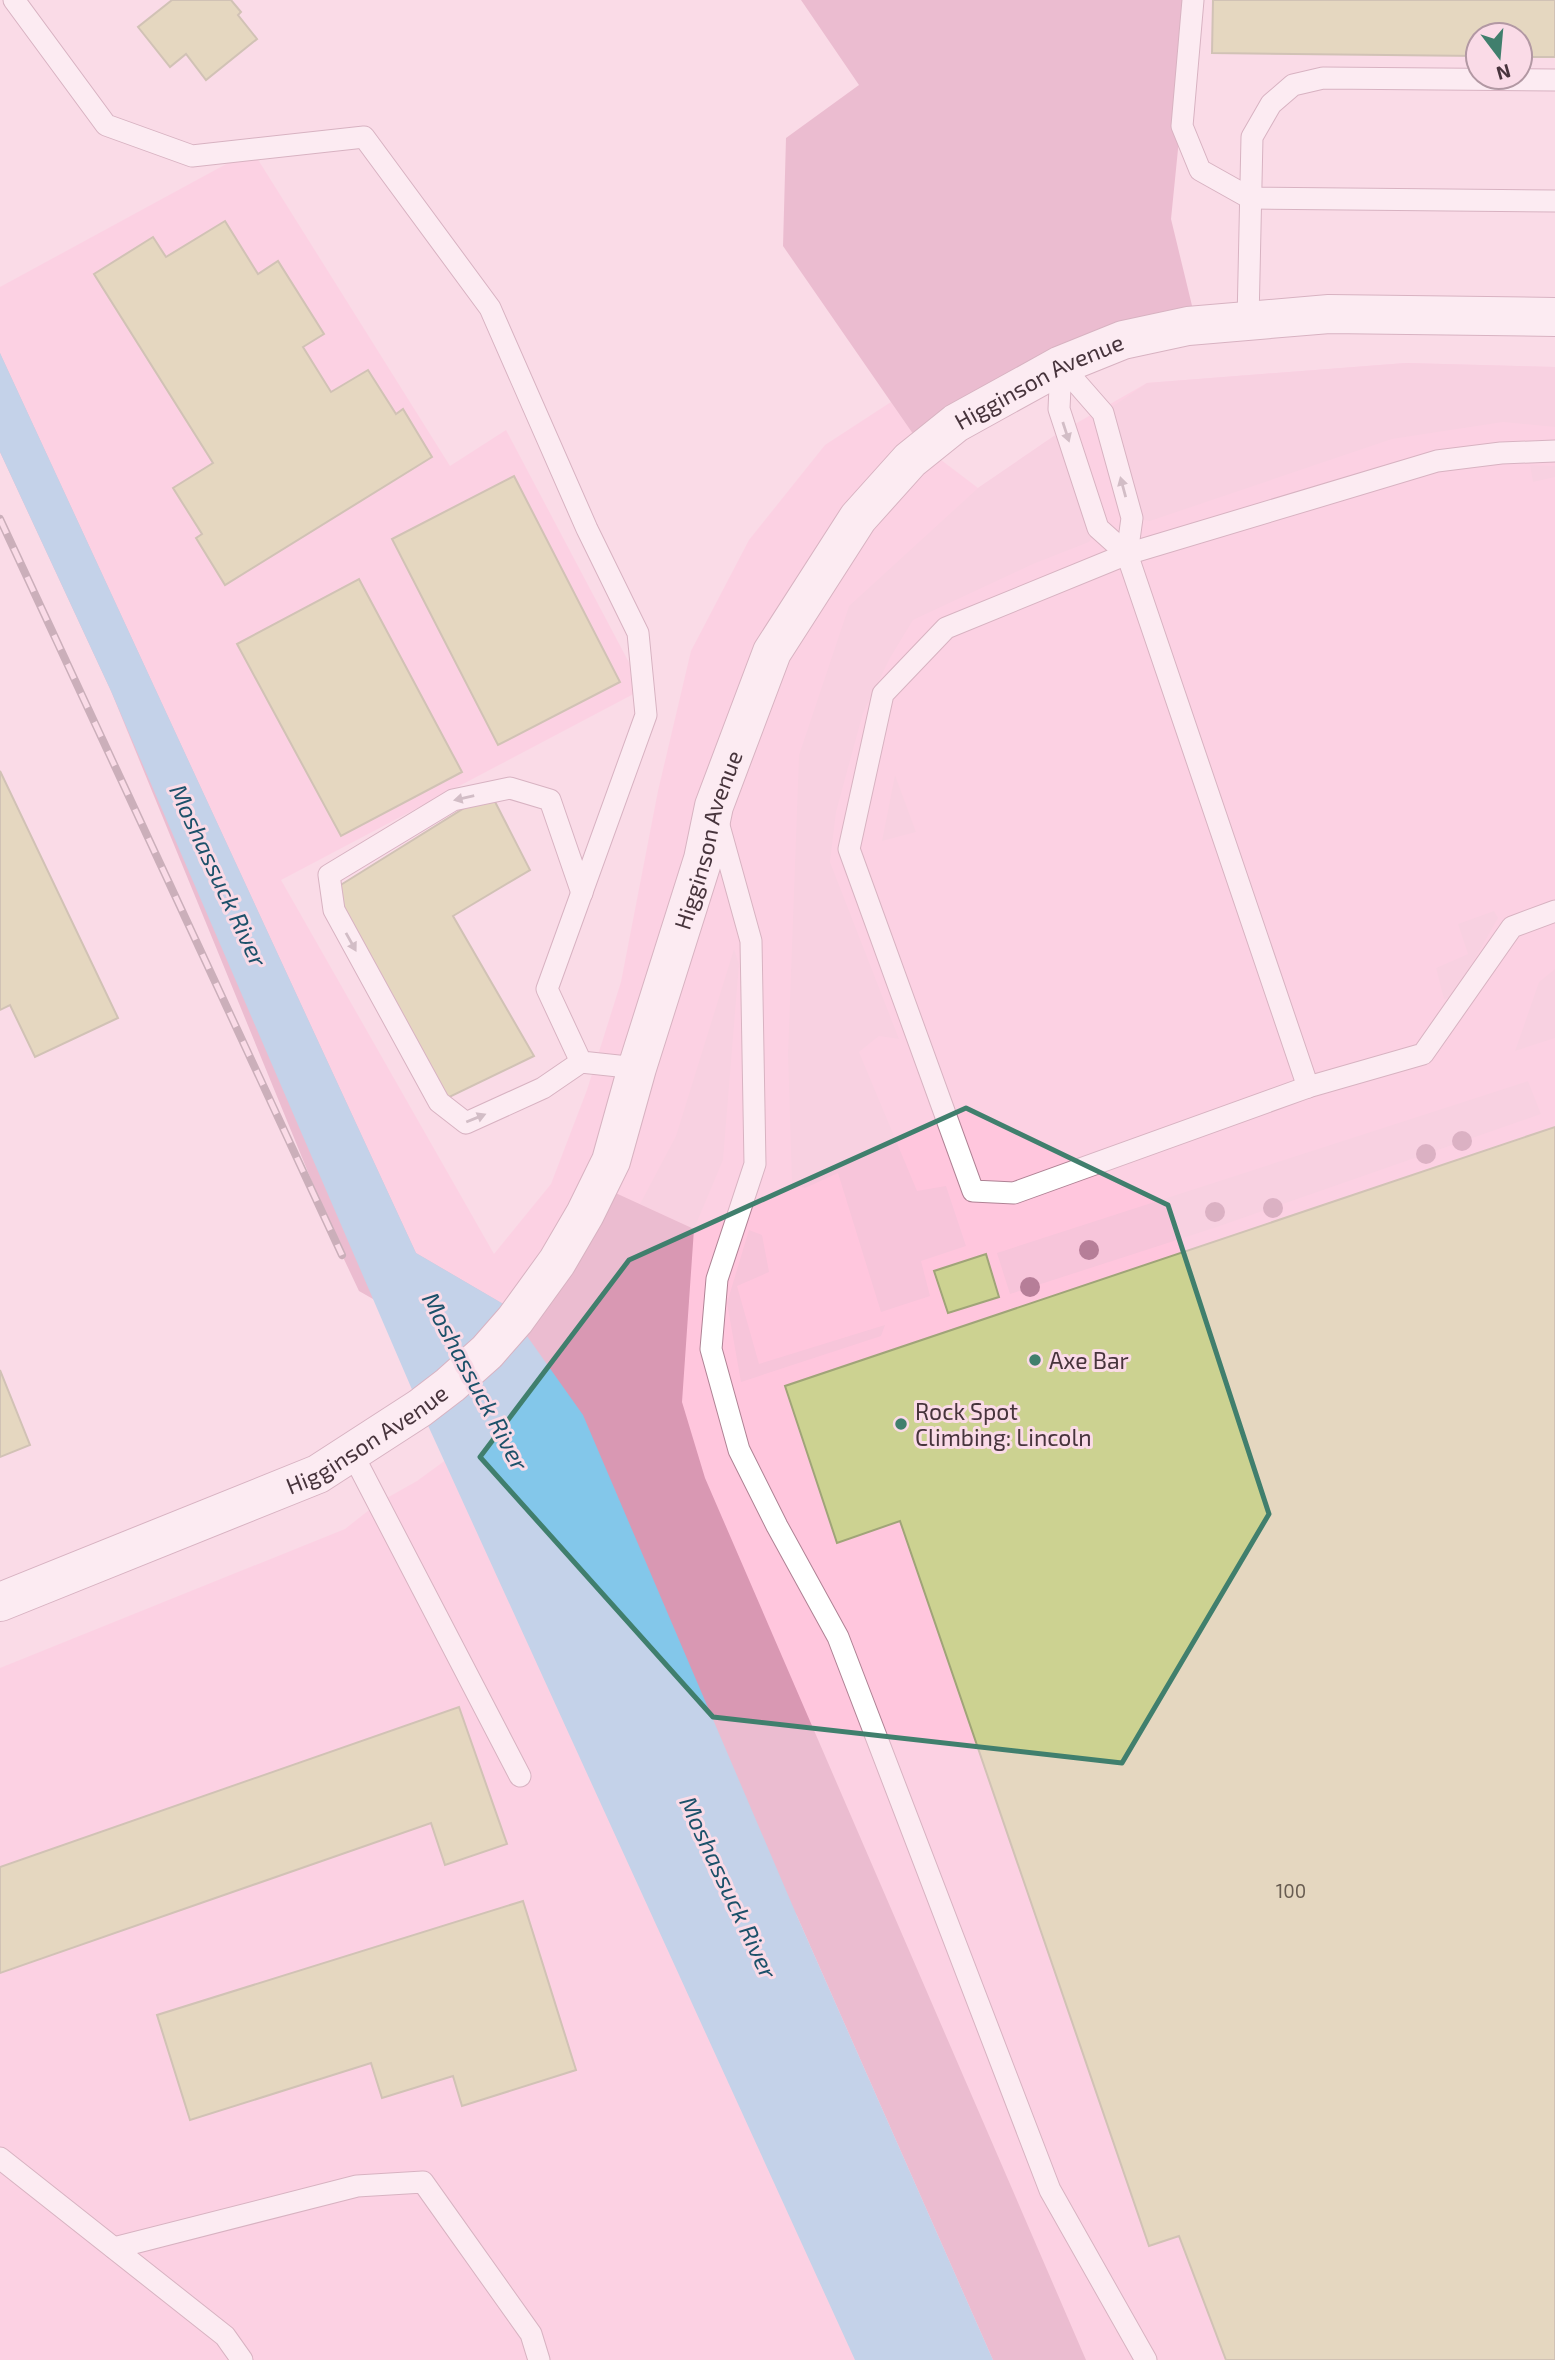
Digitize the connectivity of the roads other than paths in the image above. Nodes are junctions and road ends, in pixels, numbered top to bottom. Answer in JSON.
{"nodes":[{"id":1,"x":14,"y":0,"type":"edge"},
{"id":2,"x":1193,"y":0,"type":"edge"},
{"id":3,"x":1555,"y":80,"type":"edge"},
{"id":4,"x":1250,"y":198,"type":"junction"},
{"id":5,"x":1555,"y":201,"type":"edge"},
{"id":6,"x":1555,"y":317,"type":"edge"},
{"id":7,"x":1248,"y":321,"type":"junction"},
{"id":8,"x":1061,"y":365,"type":"junction"},
{"id":9,"x":1555,"y":452,"type":"edge"},
{"id":10,"x":1127,"y":554,"type":"junction"},
{"id":11,"x":714,"y":806,"type":"junction"},
{"id":12,"x":582,"y":893,"type":"junction"},
{"id":13,"x":1555,"y":911,"type":"edge"},
{"id":14,"x":581,"y":1062,"type":"junction"},
{"id":15,"x":637,"y":1068,"type":"junction"},
{"id":16,"x":1308,"y":1087,"type":"junction"},
{"id":17,"x":352,"y":1453,"type":"junction"},
{"id":18,"x":0,"y":1602,"type":"edge"},
{"id":19,"x":520,"y":1776,"type":"dead end"},
{"id":20,"x":0,"y":2158,"type":"edge"},
{"id":21,"x":114,"y":2248,"type":"junction"},
{"id":22,"x":242,"y":2360,"type":"edge"},
{"id":23,"x":539,"y":2360,"type":"edge"},
{"id":24,"x":1146,"y":2360,"type":"edge"}],
"edges":[{"from":1,"to":12,"type":"lane"},
{"from":2,"to":4,"type":"lane"},
{"from":3,"to":4,"type":"lane"},
{"from":4,"to":5,"type":"lane"},
{"from":4,"to":7,"type":"lane"},
{"from":6,"to":7,"type":"street","name":"Higginson Avenue"},
{"from":7,"to":8,"type":"street","name":"Higginson Avenue"},
{"from":8,"to":10,"type":"lane","one_way":true},
{"from":10,"to":8,"type":"lane","one_way":true},
{"from":8,"to":11,"type":"street","name":"Higginson Avenue"},
{"from":9,"to":10,"type":"lane"},
{"from":10,"to":16,"type":"lane"},
{"from":10,"to":16,"type":"lane"},
{"from":11,"to":15,"type":"street","name":"Higginson Avenue"},
{"from":11,"to":24,"type":"lane"},
{"from":12,"to":14,"type":"lane"},
{"from":12,"to":14,"type":"lane","one_way":true},
{"from":13,"to":16,"type":"lane"},
{"from":14,"to":15,"type":"lane"},
{"from":15,"to":17,"type":"street","name":"Higginson Avenue"},
{"from":17,"to":18,"type":"street","name":"Higginson Avenue"},
{"from":17,"to":19,"type":"lane"},
{"from":20,"to":21,"type":"lane"},
{"from":21,"to":22,"type":"lane"},
{"from":21,"to":23,"type":"lane"}]}
